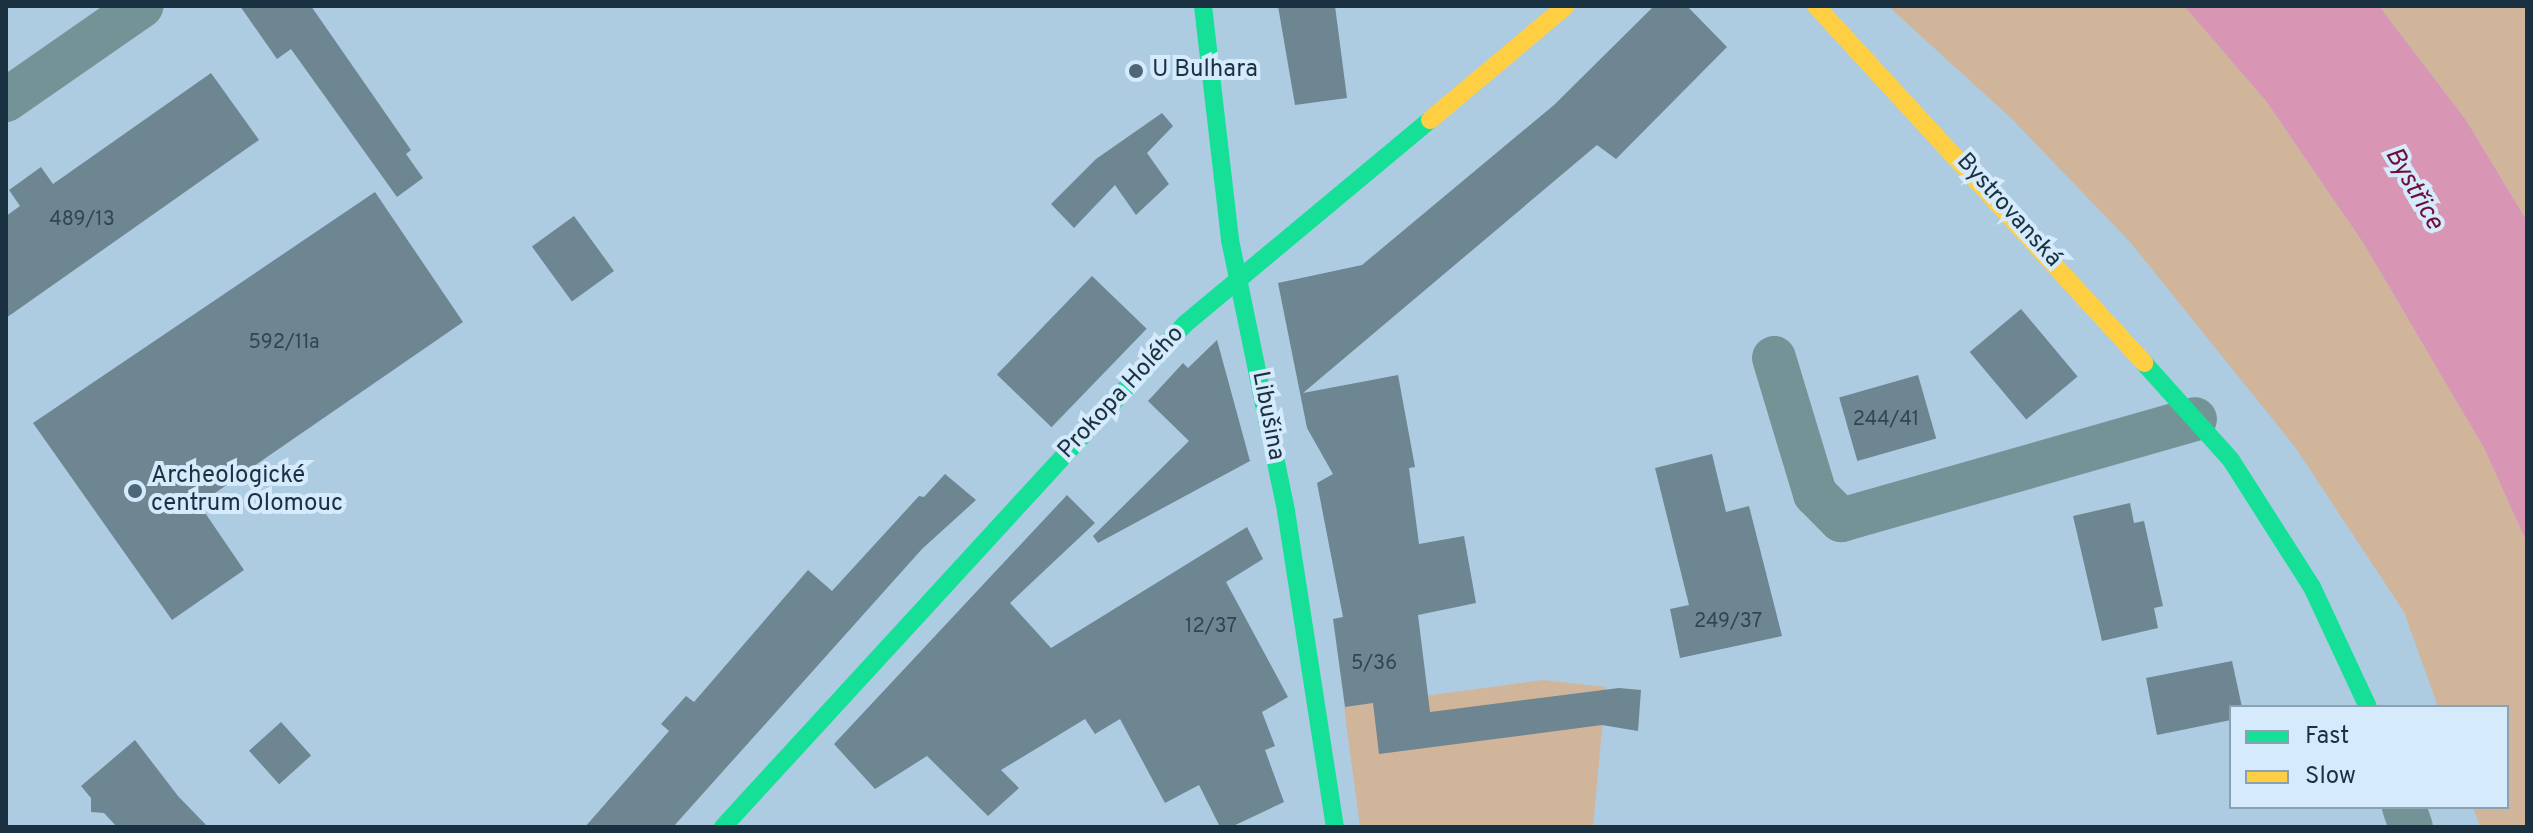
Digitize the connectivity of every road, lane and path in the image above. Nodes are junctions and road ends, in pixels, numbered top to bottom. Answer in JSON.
{"nodes":[{"id":1,"x":141,"y":6,"type":"edge"},
{"id":2,"x":1203,"y":6,"type":"edge"},
{"id":3,"x":1566,"y":6,"type":"edge"},
{"id":4,"x":1816,"y":6,"type":"edge"},
{"id":5,"x":6,"y":100,"type":"edge"},
{"id":6,"x":1238,"y":283,"type":"junction"},
{"id":7,"x":1774,"y":358,"type":"dead end"},
{"id":8,"x":2195,"y":419,"type":"junction"},
{"id":9,"x":2367,"y":705,"type":"edge"},
{"id":10,"x":735,"y":822,"type":"edge"},
{"id":11,"x":1335,"y":827,"type":"edge"}],
"edges":[{"from":1,"to":5,"type":"street"},
{"from":2,"to":6,"type":"street","name":"Libušina"},
{"from":3,"to":6,"type":"street","name":"Prokopa Holého"},
{"from":4,"to":8,"type":"street","name":"Bystrovanská"},
{"from":6,"to":10,"type":"street","name":"Prokopa Holého"},
{"from":6,"to":11,"type":"street","name":"Libušina"},
{"from":7,"to":8,"type":"street"},
{"from":8,"to":9,"type":"street","name":"Bystrovanská"}]}
